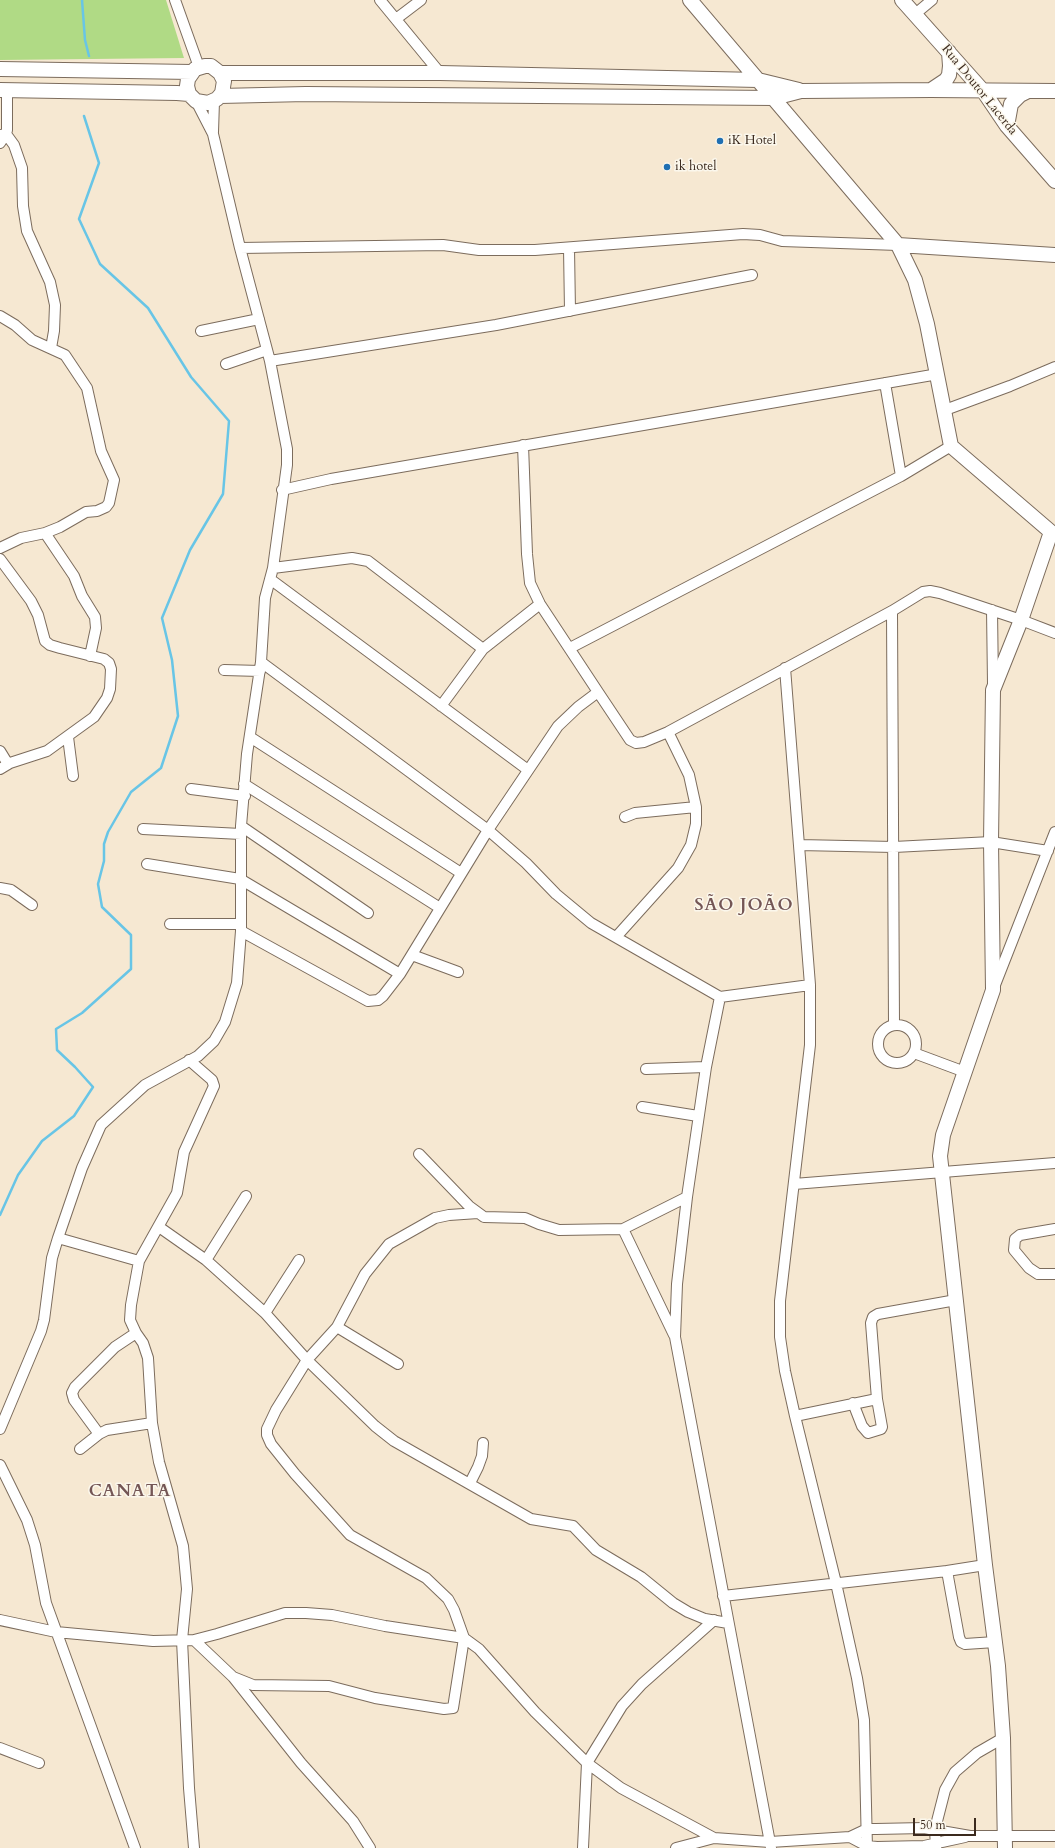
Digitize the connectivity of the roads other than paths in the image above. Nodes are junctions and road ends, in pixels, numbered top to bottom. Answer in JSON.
{"nodes":[{"id":1,"x":175,"y":0,"type":"edge"},
{"id":2,"x":380,"y":0,"type":"edge"},
{"id":3,"x":421,"y":0,"type":"edge"},
{"id":4,"x":690,"y":0,"type":"edge"},
{"id":5,"x":902,"y":0,"type":"edge"},
{"id":6,"x":932,"y":0,"type":"edge"},
{"id":7,"x":914,"y":15,"type":"junction"},
{"id":8,"x":396,"y":19,"type":"junction"},
{"id":9,"x":949,"y":52,"type":"junction"},
{"id":10,"x":0,"y":69,"type":"edge"},
{"id":11,"x":195,"y":69,"type":"junction"},
{"id":12,"x":220,"y":73,"type":"junction"},
{"id":13,"x":440,"y":73,"type":"junction"},
{"id":14,"x":758,"y":80,"type":"junction"},
{"id":15,"x":4,"y":90,"type":"edge"},
{"id":16,"x":931,"y":90,"type":"junction"},
{"id":17,"x":801,"y":91,"type":"junction"},
{"id":18,"x":1029,"y":91,"type":"junction"},
{"id":19,"x":1055,"y":91,"type":"edge"},
{"id":20,"x":984,"y":92,"type":"junction"},
{"id":21,"x":193,"y":97,"type":"junction"},
{"id":22,"x":774,"y":98,"type":"junction"},
{"id":23,"x":217,"y":99,"type":"junction"},
{"id":24,"x":1007,"y":126,"type":"junction"},
{"id":25,"x":213,"y":134,"type":"junction"},
{"id":26,"x":2,"y":138,"type":"edge"},
{"id":27,"x":1055,"y":181,"type":"edge"},
{"id":28,"x":898,"y":245,"type":"junction"},
{"id":29,"x":240,"y":248,"type":"junction"},
{"id":30,"x":569,"y":248,"type":"junction"},
{"id":31,"x":1055,"y":255,"type":"edge"},
{"id":32,"x":752,"y":275,"type":"dead end"},
{"id":33,"x":570,"y":311,"type":"junction"},
{"id":34,"x":0,"y":316,"type":"edge"},
{"id":35,"x":259,"y":319,"type":"junction"},
{"id":36,"x":201,"y":331,"type":"dead end"},
{"id":37,"x":51,"y":348,"type":"junction"},
{"id":38,"x":266,"y":350,"type":"junction"},
{"id":39,"x":270,"y":361,"type":"junction"},
{"id":40,"x":226,"y":364,"type":"dead end"},
{"id":41,"x":1055,"y":367,"type":"edge"},
{"id":42,"x":938,"y":374,"type":"junction"},
{"id":43,"x":885,"y":383,"type":"junction"},
{"id":44,"x":945,"y":410,"type":"junction"},
{"id":45,"x":523,"y":445,"type":"junction"},
{"id":46,"x":951,"y":446,"type":"junction"},
{"id":47,"x":902,"y":476,"type":"junction"},
{"id":48,"x":282,"y":490,"type":"junction"},
{"id":49,"x":1053,"y":531,"type":"edge"},
{"id":50,"x":45,"y":533,"type":"junction"},
{"id":51,"x":0,"y":548,"type":"edge"},
{"id":52,"x":0,"y":559,"type":"edge"},
{"id":53,"x":273,"y":568,"type":"junction"},
{"id":54,"x":270,"y":580,"type":"junction"},
{"id":55,"x":540,"y":604,"type":"junction"},
{"id":56,"x":992,"y":610,"type":"junction"},
{"id":57,"x":892,"y":611,"type":"junction"},
{"id":58,"x":1021,"y":620,"type":"junction"},
{"id":59,"x":1055,"y":633,"type":"edge"},
{"id":60,"x":570,"y":648,"type":"junction"},
{"id":61,"x":483,"y":649,"type":"junction"},
{"id":62,"x":90,"y":656,"type":"junction"},
{"id":63,"x":260,"y":667,"type":"junction"},
{"id":64,"x":785,"y":668,"type":"junction"},
{"id":65,"x":224,"y":670,"type":"dead end"},
{"id":66,"x":993,"y":690,"type":"junction"},
{"id":67,"x":598,"y":692,"type":"junction"},
{"id":68,"x":441,"y":706,"type":"junction"},
{"id":69,"x":668,"y":732,"type":"junction"},
{"id":70,"x":68,"y":737,"type":"junction"},
{"id":71,"x":250,"y":737,"type":"junction"},
{"id":72,"x":0,"y":751,"type":"edge"},
{"id":73,"x":4,"y":767,"type":"edge"},
{"id":74,"x":528,"y":770,"type":"junction"},
{"id":75,"x":73,"y":776,"type":"dead end"},
{"id":76,"x":244,"y":784,"type":"junction"},
{"id":77,"x":191,"y":789,"type":"dead end"},
{"id":78,"x":245,"y":796,"type":"junction"},
{"id":79,"x":696,"y":807,"type":"junction"},
{"id":80,"x":625,"y":817,"type":"dead end"},
{"id":81,"x":143,"y":829,"type":"dead end"},
{"id":82,"x":241,"y":830,"type":"junction"},
{"id":83,"x":488,"y":830,"type":"junction"},
{"id":84,"x":1055,"y":832,"type":"edge"},
{"id":85,"x":991,"y":842,"type":"junction"},
{"id":86,"x":799,"y":845,"type":"junction"},
{"id":87,"x":894,"y":847,"type":"junction"},
{"id":88,"x":1048,"y":852,"type":"junction"},
{"id":89,"x":147,"y":864,"type":"dead end"},
{"id":90,"x":462,"y":873,"type":"junction"},
{"id":91,"x":240,"y":879,"type":"junction"},
{"id":92,"x":0,"y":888,"type":"edge"},
{"id":93,"x":32,"y":905,"type":"dead end"},
{"id":94,"x":440,"y":908,"type":"junction"},
{"id":95,"x":368,"y":913,"type":"dead end"},
{"id":96,"x":170,"y":924,"type":"dead end"},
{"id":97,"x":241,"y":928,"type":"junction"},
{"id":98,"x":616,"y":936,"type":"junction"},
{"id":99,"x":412,"y":955,"type":"junction"},
{"id":100,"x":458,"y":972,"type":"dead end"},
{"id":101,"x":400,"y":974,"type":"junction"},
{"id":102,"x":810,"y":985,"type":"junction"},
{"id":103,"x":993,"y":990,"type":"junction"},
{"id":104,"x":720,"y":997,"type":"junction"},
{"id":105,"x":894,"y":1025,"type":"junction"},
{"id":106,"x":914,"y":1053,"type":"junction"},
{"id":107,"x":189,"y":1060,"type":"junction"},
{"id":108,"x":706,"y":1068,"type":"junction"},
{"id":109,"x":646,"y":1069,"type":"dead end"},
{"id":110,"x":965,"y":1072,"type":"junction"},
{"id":111,"x":642,"y":1108,"type":"dead end"},
{"id":112,"x":698,"y":1116,"type":"junction"},
{"id":113,"x":419,"y":1154,"type":"dead end"},
{"id":114,"x":1055,"y":1163,"type":"edge"},
{"id":115,"x":941,"y":1172,"type":"junction"},
{"id":116,"x":794,"y":1184,"type":"junction"},
{"id":117,"x":246,"y":1196,"type":"dead end"},
{"id":118,"x":687,"y":1197,"type":"junction"},
{"id":119,"x":478,"y":1213,"type":"junction"},
{"id":120,"x":159,"y":1227,"type":"junction"},
{"id":121,"x":623,"y":1229,"type":"junction"},
{"id":122,"x":1055,"y":1229,"type":"edge"},
{"id":123,"x":58,"y":1238,"type":"junction"},
{"id":124,"x":206,"y":1260,"type":"junction"},
{"id":125,"x":300,"y":1260,"type":"dead end"},
{"id":126,"x":139,"y":1261,"type":"junction"},
{"id":127,"x":1055,"y":1274,"type":"edge"},
{"id":128,"x":956,"y":1300,"type":"junction"},
{"id":129,"x":265,"y":1314,"type":"junction"},
{"id":130,"x":337,"y":1328,"type":"junction"},
{"id":131,"x":136,"y":1333,"type":"junction"},
{"id":132,"x":675,"y":1336,"type":"junction"},
{"id":133,"x":307,"y":1360,"type":"junction"},
{"id":134,"x":398,"y":1364,"type":"dead end"},
{"id":135,"x":877,"y":1399,"type":"junction"},
{"id":136,"x":853,"y":1403,"type":"junction"},
{"id":137,"x":795,"y":1416,"type":"junction"},
{"id":138,"x":152,"y":1423,"type":"junction"},
{"id":139,"x":0,"y":1429,"type":"edge"},
{"id":140,"x":99,"y":1434,"type":"junction"},
{"id":141,"x":483,"y":1443,"type":"dead end"},
{"id":142,"x":80,"y":1449,"type":"dead end"},
{"id":143,"x":0,"y":1465,"type":"edge"},
{"id":144,"x":470,"y":1483,"type":"junction"},
{"id":145,"x":985,"y":1565,"type":"junction"},
{"id":146,"x":947,"y":1571,"type":"junction"},
{"id":147,"x":836,"y":1583,"type":"junction"},
{"id":148,"x":723,"y":1596,"type":"junction"},
{"id":149,"x":0,"y":1620,"type":"edge"},
{"id":150,"x":714,"y":1620,"type":"junction"},
{"id":151,"x":728,"y":1623,"type":"junction"},
{"id":152,"x":56,"y":1632,"type":"junction"},
{"id":153,"x":464,"y":1638,"type":"junction"},
{"id":154,"x":182,"y":1640,"type":"junction"},
{"id":155,"x":194,"y":1640,"type":"junction"},
{"id":156,"x":995,"y":1642,"type":"junction"},
{"id":157,"x":233,"y":1677,"type":"junction"},
{"id":158,"x":1002,"y":1738,"type":"junction"},
{"id":159,"x":0,"y":1748,"type":"edge"},
{"id":160,"x":39,"y":1763,"type":"dead end"},
{"id":161,"x":588,"y":1763,"type":"junction"},
{"id":162,"x":867,"y":1830,"type":"junction"},
{"id":163,"x":935,"y":1830,"type":"junction"},
{"id":164,"x":970,"y":1836,"type":"junction"},
{"id":165,"x":1055,"y":1836,"type":"edge"},
{"id":166,"x":850,"y":1837,"type":"junction"},
{"id":167,"x":714,"y":1838,"type":"junction"},
{"id":168,"x":1005,"y":1842,"type":"edge"},
{"id":169,"x":770,"y":1845,"type":"edge"},
{"id":170,"x":936,"y":1846,"type":"edge"},
{"id":171,"x":867,"y":1847,"type":"edge"},
{"id":172,"x":135,"y":1848,"type":"edge"},
{"id":173,"x":194,"y":1848,"type":"edge"},
{"id":174,"x":370,"y":1848,"type":"edge"},
{"id":175,"x":583,"y":1848,"type":"edge"},
{"id":176,"x":676,"y":1848,"type":"edge"}],
"edges":[{"from":1,"to":11,"type":"street"},
{"from":2,"to":8,"type":"street"},
{"from":3,"to":8,"type":"street"},
{"from":4,"to":14,"type":"main road"},
{"from":5,"to":7,"type":"main road","name":"Rua Doutor Lacerda"},
{"from":6,"to":7,"type":"street"},
{"from":7,"to":9,"type":"main road","name":"Rua Doutor Lacerda"},
{"from":8,"to":13,"type":"street"},
{"from":9,"to":16,"type":"main road"},
{"from":9,"to":20,"type":"main road","name":"Rua Doutor Lacerda"},
{"from":10,"to":11,"type":"main road"},
{"from":11,"to":12,"type":"main road"},
{"from":11,"to":21,"type":"main road"},
{"from":12,"to":13,"type":"main road"},
{"from":12,"to":23,"type":"main road"},
{"from":13,"to":14,"type":"main road"},
{"from":14,"to":17,"type":"main road"},
{"from":14,"to":22,"type":"main road"},
{"from":15,"to":21,"type":"main road"},
{"from":15,"to":26,"type":"street"},
{"from":16,"to":17,"type":"main road"},
{"from":16,"to":20,"type":"main road"},
{"from":17,"to":22,"type":"main road"},
{"from":18,"to":19,"type":"main road"},
{"from":18,"to":20,"type":"main road"},
{"from":18,"to":24,"type":"main road"},
{"from":20,"to":24,"type":"main road","name":"Rua Doutor Lacerda"},
{"from":21,"to":23,"type":"main road"},
{"from":21,"to":25,"type":"street"},
{"from":22,"to":23,"type":"main road"},
{"from":22,"to":28,"type":"main road"},
{"from":23,"to":25,"type":"street"},
{"from":24,"to":27,"type":"main road","name":"Rua Doutor Lacerda"},
{"from":25,"to":29,"type":"street"},
{"from":26,"to":37,"type":"street"},
{"from":28,"to":30,"type":"street"},
{"from":28,"to":31,"type":"main road"},
{"from":28,"to":42,"type":"main road"},
{"from":29,"to":30,"type":"street"},
{"from":29,"to":35,"type":"street"},
{"from":30,"to":33,"type":"street"},
{"from":32,"to":33,"type":"street"},
{"from":33,"to":39,"type":"street"},
{"from":34,"to":37,"type":"street"},
{"from":35,"to":36,"type":"street"},
{"from":35,"to":38,"type":"street"},
{"from":37,"to":50,"type":"street"},
{"from":38,"to":39,"type":"street"},
{"from":38,"to":40,"type":"street"},
{"from":39,"to":48,"type":"street"},
{"from":41,"to":44,"type":"street"},
{"from":42,"to":43,"type":"street"},
{"from":42,"to":44,"type":"main road"},
{"from":43,"to":45,"type":"street"},
{"from":43,"to":47,"type":"street"},
{"from":44,"to":46,"type":"main road"},
{"from":45,"to":48,"type":"street"},
{"from":45,"to":55,"type":"street"},
{"from":46,"to":47,"type":"street"},
{"from":46,"to":49,"type":"main road"},
{"from":47,"to":60,"type":"street"},
{"from":48,"to":53,"type":"street"},
{"from":49,"to":58,"type":"main road"},
{"from":50,"to":51,"type":"street"},
{"from":50,"to":62,"type":"street"},
{"from":52,"to":62,"type":"street"},
{"from":53,"to":54,"type":"street"},
{"from":53,"to":61,"type":"street"},
{"from":54,"to":63,"type":"street"},
{"from":54,"to":68,"type":"street"},
{"from":55,"to":60,"type":"street"},
{"from":55,"to":61,"type":"street"},
{"from":56,"to":57,"type":"street"},
{"from":56,"to":58,"type":"street"},
{"from":56,"to":66,"type":"street"},
{"from":57,"to":64,"type":"street"},
{"from":57,"to":87,"type":"street"},
{"from":58,"to":59,"type":"street"},
{"from":58,"to":66,"type":"main road"},
{"from":60,"to":67,"type":"street"},
{"from":61,"to":68,"type":"street"},
{"from":62,"to":70,"type":"street"},
{"from":63,"to":65,"type":"street"},
{"from":63,"to":71,"type":"street"},
{"from":63,"to":83,"type":"street"},
{"from":64,"to":69,"type":"street"},
{"from":64,"to":86,"type":"street"},
{"from":66,"to":85,"type":"main road"},
{"from":67,"to":69,"type":"street"},
{"from":67,"to":74,"type":"street"},
{"from":68,"to":74,"type":"street"},
{"from":69,"to":79,"type":"street"},
{"from":70,"to":73,"type":"street"},
{"from":70,"to":75,"type":"street"},
{"from":71,"to":76,"type":"street"},
{"from":71,"to":90,"type":"street"},
{"from":72,"to":73,"type":"street"},
{"from":74,"to":83,"type":"street"},
{"from":76,"to":78,"type":"street"},
{"from":76,"to":94,"type":"street"},
{"from":77,"to":78,"type":"street"},
{"from":78,"to":82,"type":"street"},
{"from":79,"to":80,"type":"street"},
{"from":79,"to":98,"type":"street"},
{"from":81,"to":82,"type":"street"},
{"from":82,"to":91,"type":"street"},
{"from":82,"to":95,"type":"street"},
{"from":83,"to":90,"type":"street"},
{"from":83,"to":98,"type":"street"},
{"from":84,"to":88,"type":"street"},
{"from":85,"to":87,"type":"street"},
{"from":85,"to":88,"type":"street"},
{"from":85,"to":103,"type":"main road"},
{"from":86,"to":87,"type":"street"},
{"from":86,"to":102,"type":"street"},
{"from":87,"to":105,"type":"street"},
{"from":88,"to":103,"type":"street"},
{"from":89,"to":91,"type":"street"},
{"from":90,"to":94,"type":"street"},
{"from":91,"to":97,"type":"street"},
{"from":91,"to":101,"type":"street"},
{"from":92,"to":93,"type":"street"},
{"from":94,"to":99,"type":"street"},
{"from":96,"to":97,"type":"street"},
{"from":97,"to":101,"type":"street"},
{"from":97,"to":107,"type":"street"},
{"from":98,"to":104,"type":"street"},
{"from":99,"to":100,"type":"street"},
{"from":99,"to":101,"type":"street"},
{"from":102,"to":104,"type":"street"},
{"from":102,"to":116,"type":"street"},
{"from":103,"to":110,"type":"main road"},
{"from":104,"to":108,"type":"street"},
{"from":105,"to":106,"type":"street"},
{"from":105,"to":106,"type":"street"},
{"from":106,"to":110,"type":"street"},
{"from":107,"to":120,"type":"street"},
{"from":107,"to":123,"type":"street"},
{"from":108,"to":109,"type":"street"},
{"from":108,"to":112,"type":"street"},
{"from":110,"to":115,"type":"main road"},
{"from":111,"to":112,"type":"street"},
{"from":112,"to":118,"type":"street"},
{"from":113,"to":119,"type":"street"},
{"from":114,"to":115,"type":"street"},
{"from":115,"to":116,"type":"street"},
{"from":115,"to":128,"type":"main road"},
{"from":116,"to":137,"type":"street"},
{"from":117,"to":124,"type":"street"},
{"from":118,"to":121,"type":"street"},
{"from":118,"to":132,"type":"street"},
{"from":119,"to":121,"type":"street"},
{"from":119,"to":130,"type":"street"},
{"from":120,"to":124,"type":"street"},
{"from":120,"to":126,"type":"street"},
{"from":121,"to":132,"type":"street"},
{"from":122,"to":127,"type":"street"},
{"from":123,"to":126,"type":"street"},
{"from":123,"to":139,"type":"street"},
{"from":124,"to":129,"type":"street"},
{"from":125,"to":129,"type":"street"},
{"from":126,"to":131,"type":"street"},
{"from":128,"to":135,"type":"street"},
{"from":128,"to":145,"type":"main road"},
{"from":129,"to":133,"type":"street"},
{"from":130,"to":133,"type":"street"},
{"from":130,"to":134,"type":"street"},
{"from":131,"to":138,"type":"street"},
{"from":131,"to":140,"type":"street"},
{"from":132,"to":148,"type":"street"},
{"from":133,"to":144,"type":"street"},
{"from":133,"to":153,"type":"street"},
{"from":135,"to":136,"type":"street"},
{"from":135,"to":136,"type":"street"},
{"from":136,"to":137,"type":"street"},
{"from":137,"to":147,"type":"street"},
{"from":138,"to":140,"type":"street"},
{"from":138,"to":154,"type":"street"},
{"from":140,"to":142,"type":"street"},
{"from":141,"to":144,"type":"street"},
{"from":143,"to":152,"type":"street"},
{"from":144,"to":150,"type":"street"},
{"from":145,"to":146,"type":"street"},
{"from":145,"to":156,"type":"main road"},
{"from":146,"to":147,"type":"street"},
{"from":146,"to":156,"type":"street"},
{"from":147,"to":148,"type":"street"},
{"from":147,"to":162,"type":"street"},
{"from":148,"to":151,"type":"street"},
{"from":149,"to":152,"type":"street"},
{"from":150,"to":151,"type":"street"},
{"from":150,"to":161,"type":"street"},
{"from":151,"to":169,"type":"street"},
{"from":152,"to":154,"type":"street"},
{"from":152,"to":172,"type":"street"},
{"from":153,"to":155,"type":"street"},
{"from":153,"to":157,"type":"street"},
{"from":153,"to":161,"type":"street"},
{"from":154,"to":155,"type":"street"},
{"from":154,"to":173,"type":"street"},
{"from":155,"to":157,"type":"street"},
{"from":156,"to":158,"type":"main road"},
{"from":157,"to":174,"type":"street"},
{"from":158,"to":163,"type":"street"},
{"from":158,"to":168,"type":"main road"},
{"from":159,"to":160,"type":"street"},
{"from":161,"to":167,"type":"street"},
{"from":161,"to":175,"type":"street"},
{"from":162,"to":163,"type":"street"},
{"from":162,"to":166,"type":"street"},
{"from":162,"to":171,"type":"street"},
{"from":163,"to":164,"type":"street"},
{"from":163,"to":170,"type":"street"},
{"from":164,"to":168,"type":"street"},
{"from":164,"to":170,"type":"street"},
{"from":165,"to":168,"type":"street"},
{"from":166,"to":169,"type":"street"},
{"from":166,"to":171,"type":"street"},
{"from":167,"to":169,"type":"street"},
{"from":167,"to":176,"type":"street"},
{"from":170,"to":171,"type":"street"}]}
